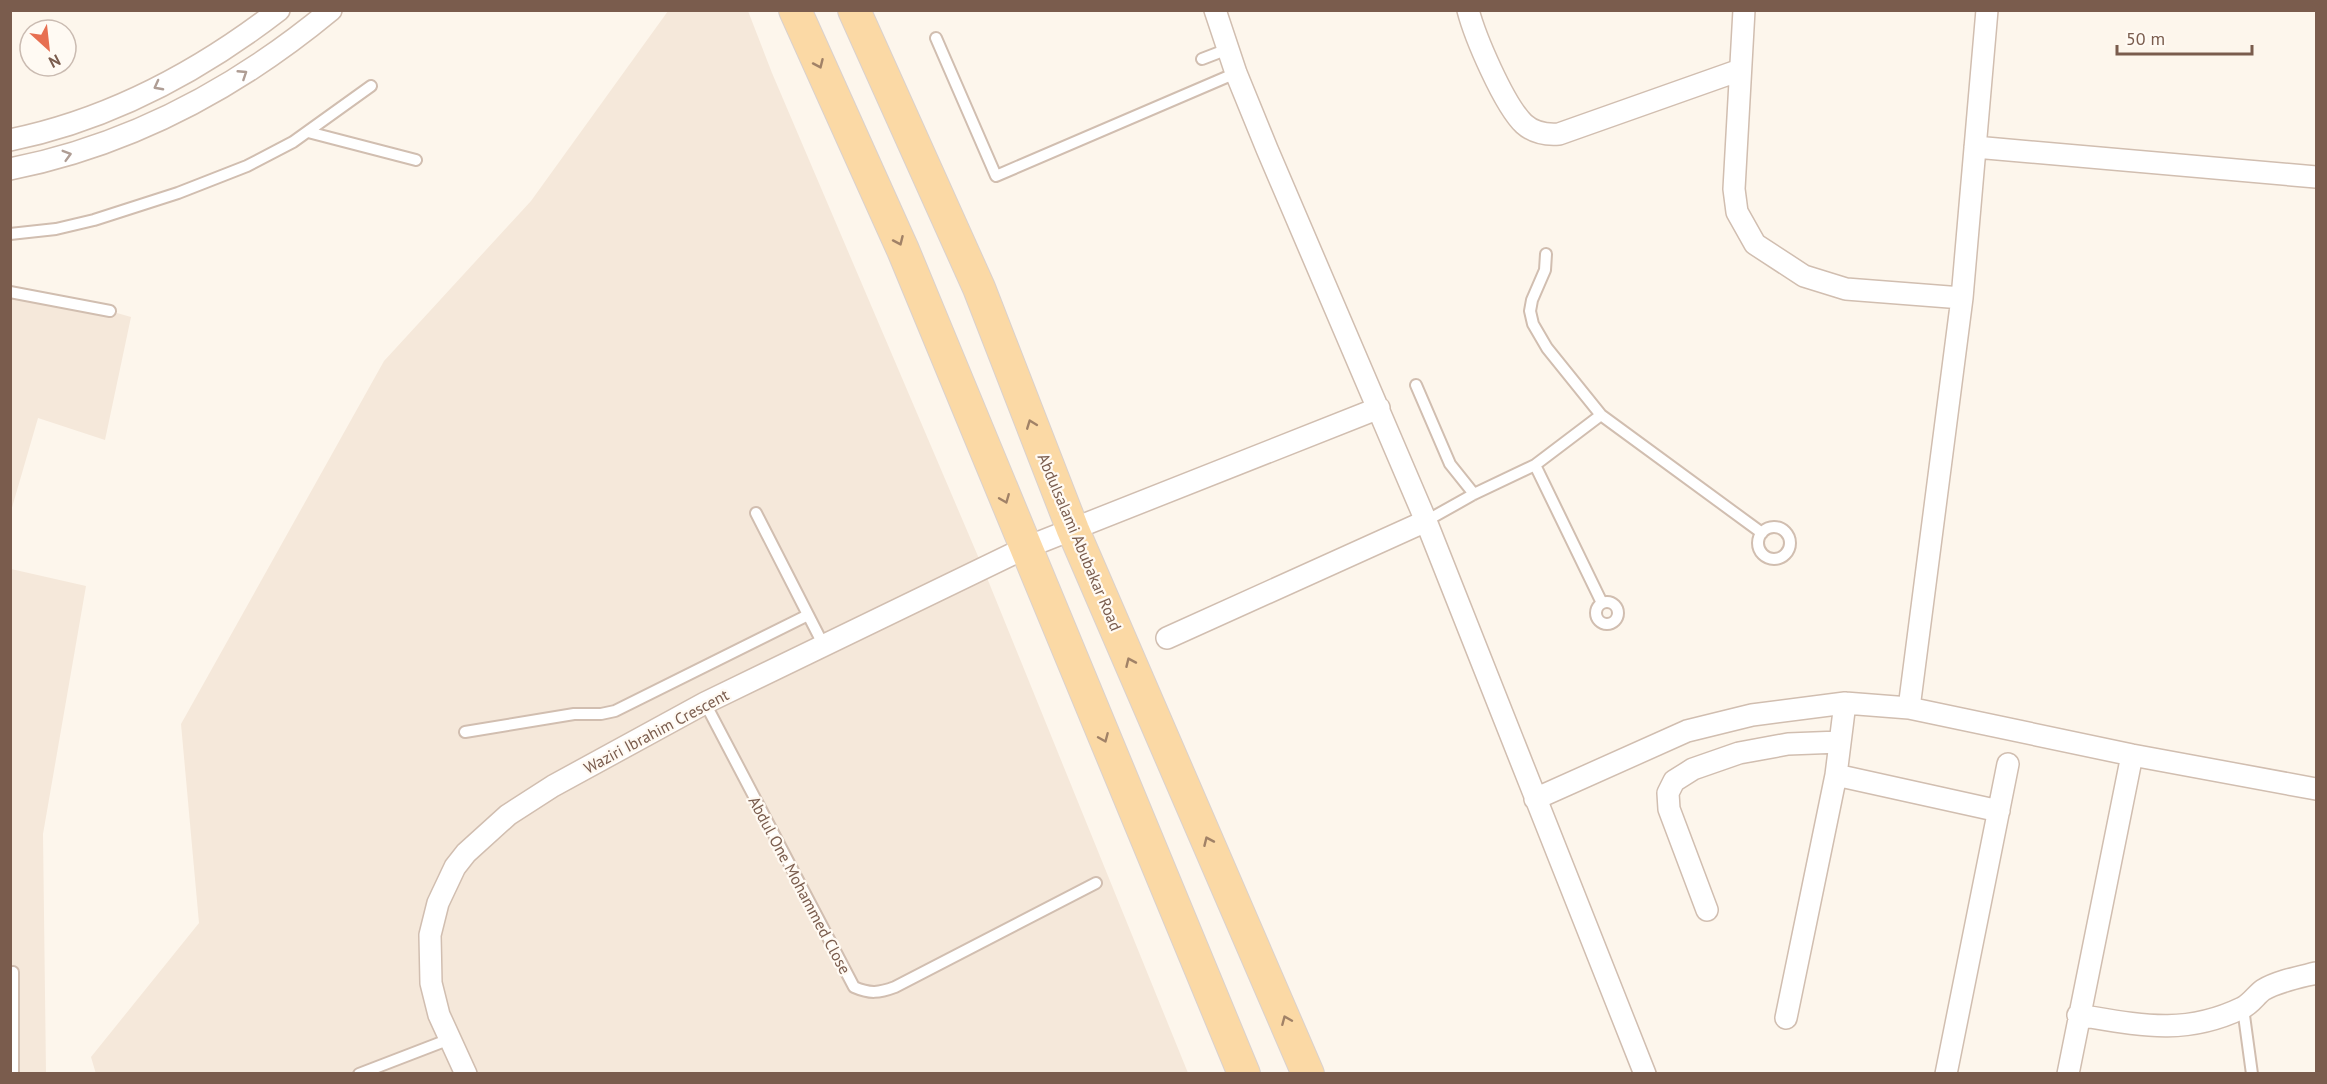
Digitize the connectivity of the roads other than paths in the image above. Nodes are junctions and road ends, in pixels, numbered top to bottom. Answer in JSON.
{"nodes":[{"id":1,"x":279,"y":10,"type":"edge"},
{"id":2,"x":331,"y":10,"type":"edge"},
{"id":3,"x":795,"y":10,"type":"edge"},
{"id":4,"x":854,"y":10,"type":"edge"},
{"id":5,"x":1215,"y":10,"type":"edge"},
{"id":6,"x":1468,"y":10,"type":"edge"},
{"id":7,"x":1744,"y":10,"type":"edge"},
{"id":8,"x":1987,"y":10,"type":"edge"},
{"id":9,"x":936,"y":38,"type":"dead end"},
{"id":10,"x":1228,"y":49,"type":"junction"},
{"id":11,"x":1202,"y":59,"type":"dead end"},
{"id":12,"x":1740,"y":70,"type":"junction"},
{"id":13,"x":1236,"y":73,"type":"junction"},
{"id":14,"x":371,"y":86,"type":"dead end"},
{"id":15,"x":308,"y":132,"type":"junction"},
{"id":16,"x":10,"y":140,"type":"edge"},
{"id":17,"x":1975,"y":147,"type":"junction"},
{"id":18,"x":416,"y":160,"type":"dead end"},
{"id":19,"x":10,"y":170,"type":"edge"},
{"id":20,"x":2316,"y":177,"type":"edge"},
{"id":21,"x":10,"y":234,"type":"edge"},
{"id":22,"x":1546,"y":254,"type":"dead end"},
{"id":23,"x":10,"y":292,"type":"edge"},
{"id":24,"x":1962,"y":298,"type":"junction"},
{"id":25,"x":110,"y":311,"type":"dead end"},
{"id":26,"x":1416,"y":385,"type":"dead end"},
{"id":27,"x":1379,"y":408,"type":"junction"},
{"id":28,"x":1601,"y":415,"type":"junction"},
{"id":29,"x":1534,"y":465,"type":"junction"},
{"id":30,"x":1474,"y":494,"type":"junction"},
{"id":31,"x":756,"y":513,"type":"dead end"},
{"id":32,"x":1426,"y":521,"type":"junction"},
{"id":33,"x":1073,"y":530,"type":"junction"},
{"id":34,"x":1762,"y":533,"type":"dead end"},
{"id":35,"x":1025,"y":548,"type":"junction"},
{"id":36,"x":1602,"y":603,"type":"dead end"},
{"id":37,"x":808,"y":615,"type":"junction"},
{"id":38,"x":1167,"y":638,"type":"dead end"},
{"id":39,"x":824,"y":646,"type":"junction"},
{"id":40,"x":705,"y":703,"type":"junction"},
{"id":41,"x":1845,"y":703,"type":"junction"},
{"id":42,"x":1909,"y":708,"type":"junction"},
{"id":43,"x":465,"y":732,"type":"dead end"},
{"id":44,"x":1840,"y":742,"type":"junction"},
{"id":45,"x":2132,"y":755,"type":"junction"},
{"id":46,"x":2008,"y":764,"type":"dead end"},
{"id":47,"x":1836,"y":776,"type":"junction"},
{"id":48,"x":2316,"y":789,"type":"edge"},
{"id":49,"x":1535,"y":799,"type":"junction"},
{"id":50,"x":1999,"y":811,"type":"junction"},
{"id":51,"x":1096,"y":883,"type":"dead end"},
{"id":52,"x":1707,"y":910,"type":"dead end"},
{"id":53,"x":13,"y":972,"type":"dead end"},
{"id":54,"x":2316,"y":973,"type":"edge"},
{"id":55,"x":2243,"y":1008,"type":"junction"},
{"id":56,"x":2078,"y":1015,"type":"junction"},
{"id":57,"x":1786,"y":1018,"type":"dead end"},
{"id":58,"x":450,"y":1039,"type":"junction"},
{"id":59,"x":13,"y":1074,"type":"edge"},
{"id":60,"x":359,"y":1074,"type":"edge"},
{"id":61,"x":466,"y":1074,"type":"edge"},
{"id":62,"x":1244,"y":1074,"type":"edge"},
{"id":63,"x":1308,"y":1074,"type":"edge"},
{"id":64,"x":1645,"y":1074,"type":"edge"},
{"id":65,"x":1946,"y":1074,"type":"edge"},
{"id":66,"x":2068,"y":1074,"type":"edge"},
{"id":67,"x":2252,"y":1074,"type":"edge"}],
"edges":[{"from":1,"to":16,"type":"street","one_way":true},
{"from":19,"to":2,"type":"street","one_way":true},
{"from":3,"to":35,"type":"main road","one_way":true},
{"from":33,"to":4,"type":"main road","name":"Abdulsalami Abubakar Road","one_way":true},
{"from":5,"to":10,"type":"street"},
{"from":6,"to":12,"type":"street"},
{"from":7,"to":12,"type":"street"},
{"from":8,"to":17,"type":"street"},
{"from":9,"to":13,"type":"lane"},
{"from":10,"to":11,"type":"lane"},
{"from":10,"to":13,"type":"street"},
{"from":12,"to":24,"type":"street"},
{"from":13,"to":27,"type":"street"},
{"from":14,"to":15,"type":"lane"},
{"from":15,"to":18,"type":"lane"},
{"from":15,"to":21,"type":"lane"},
{"from":17,"to":20,"type":"street"},
{"from":17,"to":24,"type":"street"},
{"from":22,"to":28,"type":"lane"},
{"from":23,"to":25,"type":"lane"},
{"from":24,"to":42,"type":"street"},
{"from":26,"to":30,"type":"lane"},
{"from":27,"to":32,"type":"street"},
{"from":27,"to":33,"type":"street","name":"Waziri Ibrahim Crescent"},
{"from":28,"to":29,"type":"lane"},
{"from":28,"to":34,"type":"lane"},
{"from":29,"to":30,"type":"lane"},
{"from":29,"to":36,"type":"lane"},
{"from":30,"to":32,"type":"lane"},
{"from":31,"to":37,"type":"lane"},
{"from":32,"to":38,"type":"street"},
{"from":32,"to":49,"type":"street"},
{"from":33,"to":35,"type":"street","name":"Waziri Ibrahim Crescent"},
{"from":63,"to":33,"type":"main road","name":"Abdulsalami Abubakar Road","one_way":true},
{"from":35,"to":39,"type":"street","name":"Waziri Ibrahim Crescent"},
{"from":35,"to":62,"type":"main road","one_way":true},
{"from":37,"to":39,"type":"lane"},
{"from":37,"to":43,"type":"lane"},
{"from":39,"to":40,"type":"street","name":"Waziri Ibrahim Crescent"},
{"from":40,"to":51,"type":"lane","name":"Abdul One Mohammed Close"},
{"from":40,"to":58,"type":"street","name":"Waziri Ibrahim Crescent"},
{"from":41,"to":42,"type":"street"},
{"from":41,"to":44,"type":"street"},
{"from":41,"to":49,"type":"street"},
{"from":42,"to":45,"type":"street"},
{"from":44,"to":47,"type":"street"},
{"from":44,"to":52,"type":"street"},
{"from":45,"to":48,"type":"street"},
{"from":45,"to":56,"type":"street"},
{"from":46,"to":50,"type":"street"},
{"from":47,"to":50,"type":"street"},
{"from":47,"to":57,"type":"street"},
{"from":49,"to":64,"type":"street"},
{"from":50,"to":65,"type":"street"},
{"from":53,"to":59,"type":"lane"},
{"from":54,"to":55,"type":"street"},
{"from":55,"to":56,"type":"street"},
{"from":55,"to":67,"type":"lane"},
{"from":56,"to":66,"type":"street"},
{"from":58,"to":60,"type":"lane"},
{"from":58,"to":61,"type":"street","name":"Waziri Ibrahim Crescent"}]}
